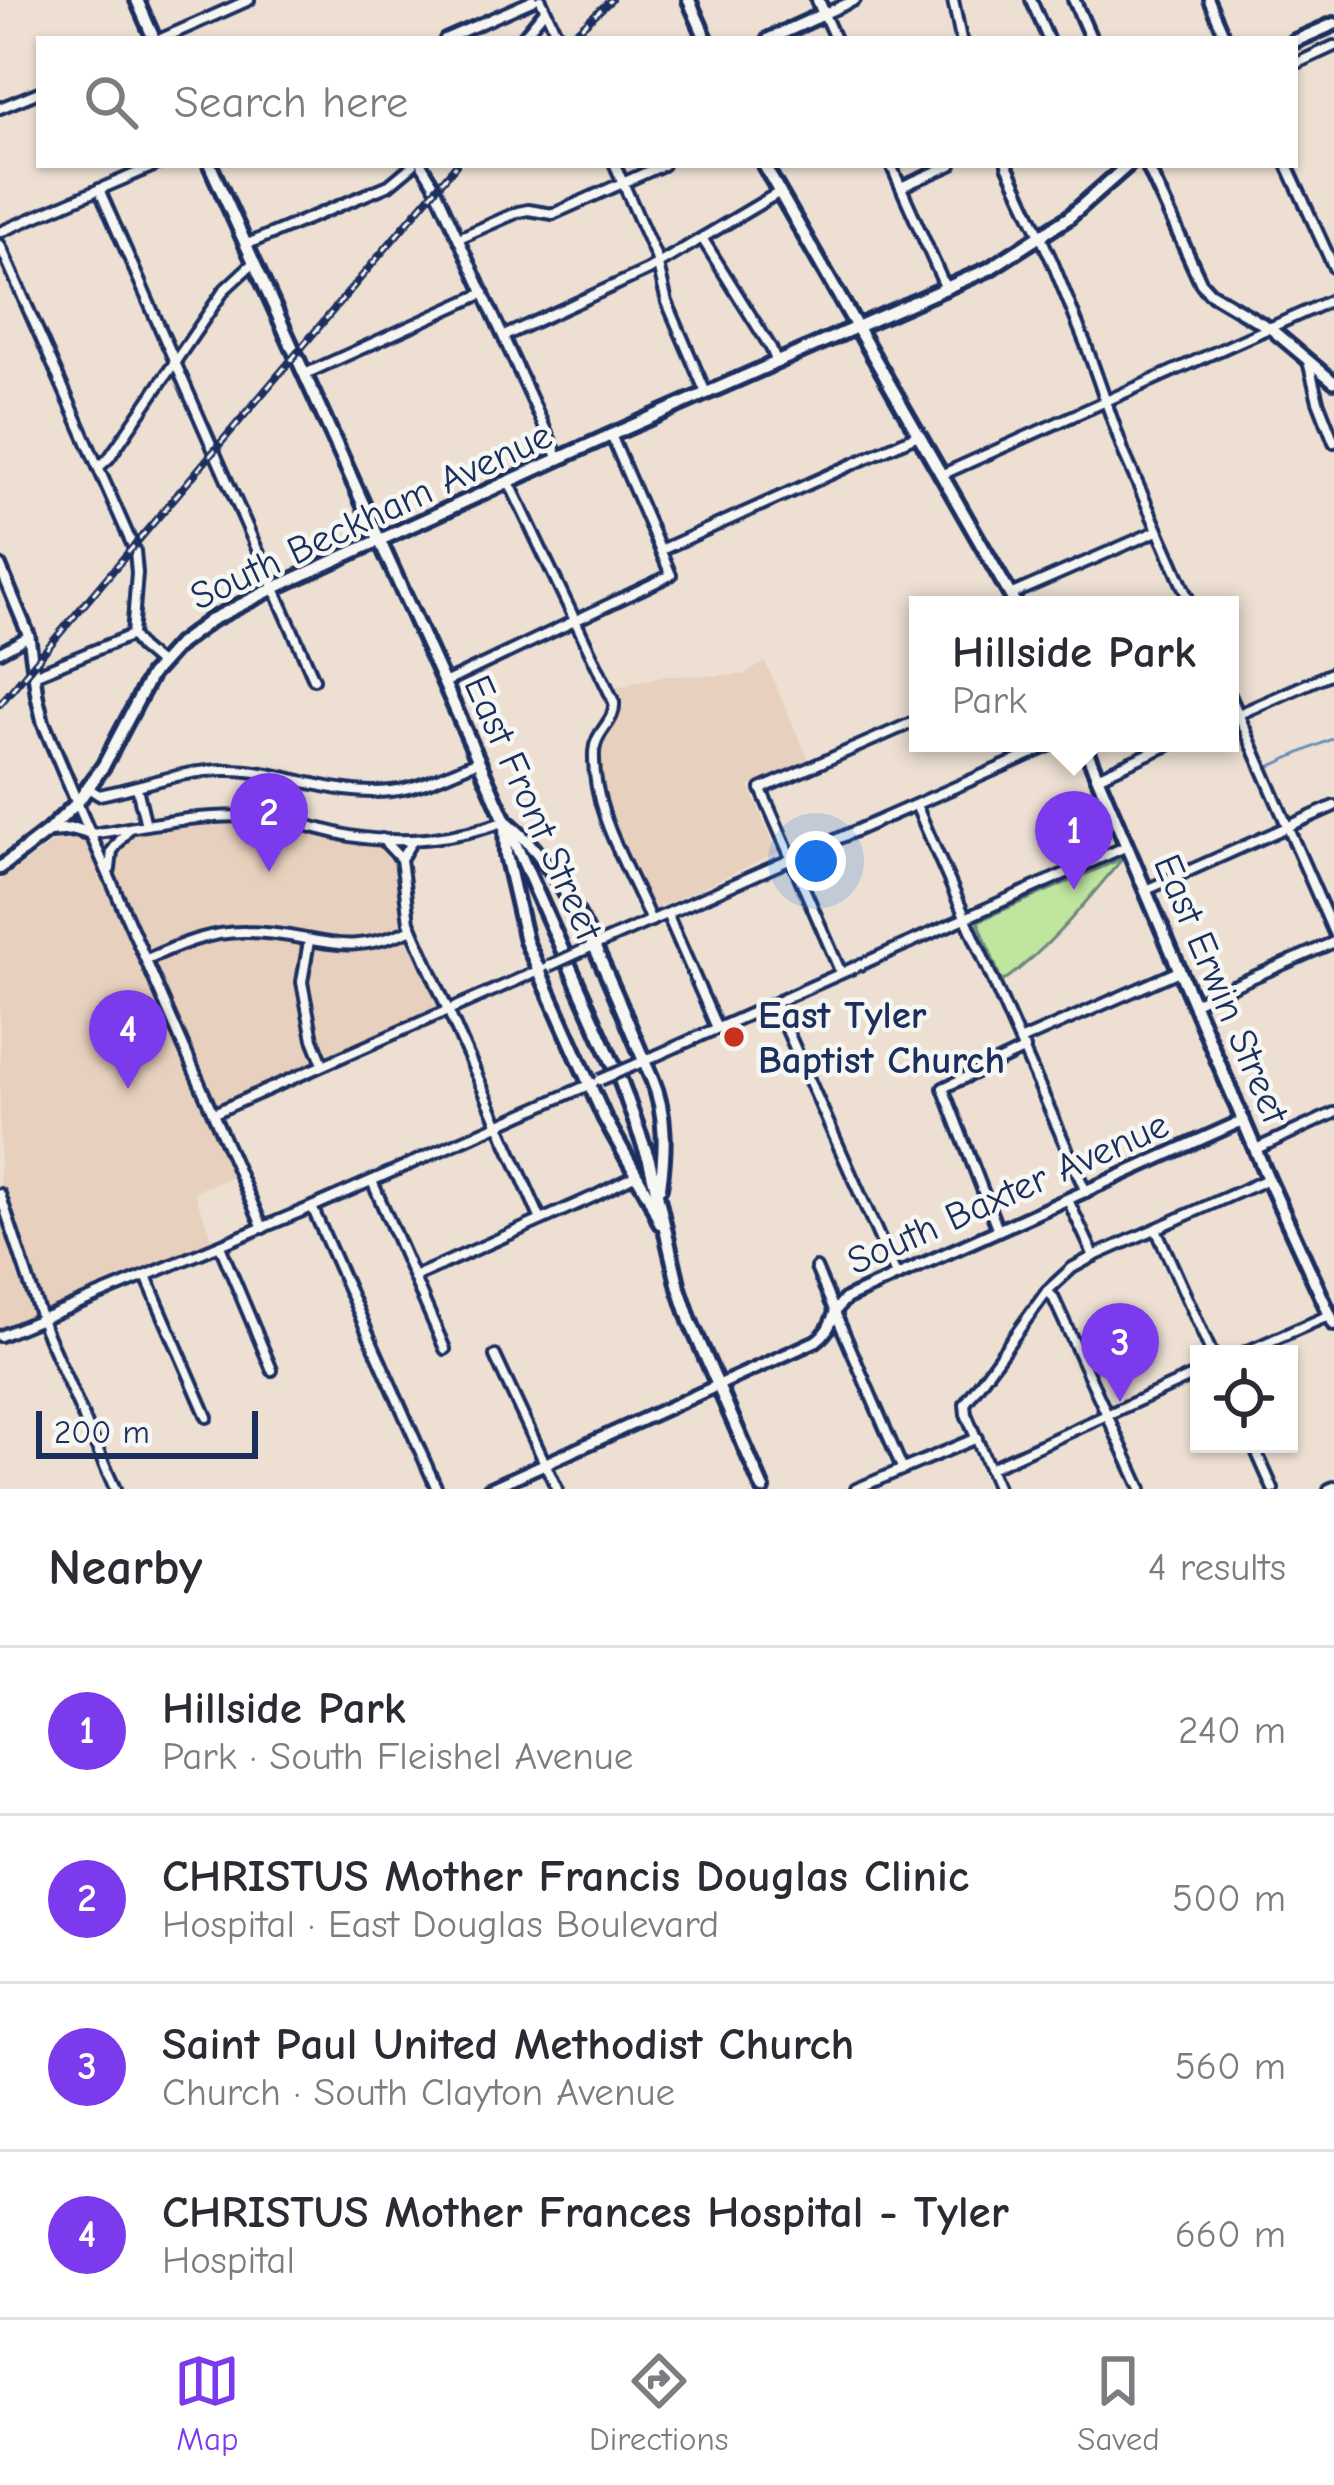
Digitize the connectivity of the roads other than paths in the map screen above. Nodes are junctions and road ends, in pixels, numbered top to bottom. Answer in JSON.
{"nodes":[{"id":1,"x":136,"y":0,"type":"edge"},
{"id":2,"x":249,"y":0,"type":"edge"},
{"id":3,"x":689,"y":0,"type":"edge"},
{"id":4,"x":818,"y":0,"type":"edge"},
{"id":5,"x":855,"y":0,"type":"edge"},
{"id":6,"x":953,"y":0,"type":"edge"},
{"id":7,"x":1031,"y":0,"type":"edge"},
{"id":8,"x":1074,"y":0,"type":"edge"},
{"id":9,"x":1208,"y":0,"type":"edge"},
{"id":10,"x":540,"y":3,"type":"edge"},
{"id":11,"x":824,"y":14,"type":"junction"},
{"id":12,"x":1334,"y":24,"type":"edge"},
{"id":13,"x":155,"y":36,"type":"edge"},
{"id":14,"x":164,"y":36,"type":"edge"},
{"id":15,"x":453,"y":36,"type":"edge"},
{"id":16,"x":523,"y":36,"type":"edge"},
{"id":17,"x":557,"y":36,"type":"edge"},
{"id":18,"x":705,"y":36,"type":"edge"},
{"id":19,"x":776,"y":36,"type":"edge"},
{"id":20,"x":834,"y":36,"type":"edge"},
{"id":21,"x":960,"y":36,"type":"edge"},
{"id":22,"x":1047,"y":36,"type":"edge"},
{"id":23,"x":1090,"y":36,"type":"edge"},
{"id":24,"x":1225,"y":36,"type":"edge"},
{"id":25,"x":1298,"y":40,"type":"edge"},
{"id":26,"x":1334,"y":46,"type":"edge"},
{"id":27,"x":1298,"y":63,"type":"edge"},
{"id":28,"x":36,"y":93,"type":"edge"},
{"id":29,"x":0,"y":108,"type":"edge"},
{"id":30,"x":149,"y":168,"type":"edge"},
{"id":31,"x":211,"y":168,"type":"edge"},
{"id":32,"x":409,"y":168,"type":"edge"},
{"id":33,"x":424,"y":168,"type":"edge"},
{"id":34,"x":616,"y":168,"type":"edge"},
{"id":35,"x":657,"y":168,"type":"edge"},
{"id":36,"x":766,"y":168,"type":"edge"},
{"id":37,"x":892,"y":168,"type":"edge"},
{"id":38,"x":944,"y":168,"type":"edge"},
{"id":39,"x":1008,"y":168,"type":"edge"},
{"id":40,"x":1125,"y":168,"type":"edge"},
{"id":41,"x":1148,"y":168,"type":"edge"},
{"id":42,"x":1288,"y":168,"type":"edge"},
{"id":43,"x":623,"y":184,"type":"junction"},
{"id":44,"x":901,"y":187,"type":"junction"},
{"id":45,"x":99,"y":189,"type":"junction"},
{"id":46,"x":778,"y":193,"type":"junction"},
{"id":47,"x":0,"y":232,"type":"edge"},
{"id":48,"x":459,"y":238,"type":"junction"},
{"id":49,"x":702,"y":238,"type":"junction"},
{"id":50,"x":1041,"y":238,"type":"junction"},
{"id":51,"x":0,"y":245,"type":"edge"},
{"id":52,"x":245,"y":245,"type":"junction"},
{"id":53,"x":253,"y":262,"type":"junction"},
{"id":54,"x":658,"y":264,"type":"junction"},
{"id":55,"x":1334,"y":268,"type":"edge"},
{"id":56,"x":946,"y":289,"type":"junction"},
{"id":57,"x":484,"y":293,"type":"junction"},
{"id":58,"x":1334,"y":299,"type":"edge"},
{"id":59,"x":857,"y":328,"type":"junction"},
{"id":60,"x":1271,"y":329,"type":"junction"},
{"id":61,"x":504,"y":336,"type":"junction"},
{"id":62,"x":176,"y":360,"type":"junction"},
{"id":63,"x":1307,"y":360,"type":"junction"},
{"id":64,"x":777,"y":363,"type":"junction"},
{"id":65,"x":304,"y":375,"type":"junction"},
{"id":66,"x":1334,"y":382,"type":"edge"},
{"id":67,"x":706,"y":393,"type":"junction"},
{"id":68,"x":1106,"y":401,"type":"junction"},
{"id":69,"x":611,"y":435,"type":"junction"},
{"id":70,"x":918,"y":435,"type":"junction"},
{"id":71,"x":1334,"y":442,"type":"edge"},
{"id":72,"x":559,"y":459,"type":"junction"},
{"id":73,"x":99,"y":467,"type":"junction"},
{"id":74,"x":941,"y":475,"type":"junction"},
{"id":75,"x":509,"y":482,"type":"junction"},
{"id":76,"x":1158,"y":531,"type":"junction"},
{"id":77,"x":380,"y":541,"type":"junction"},
{"id":78,"x":661,"y":550,"type":"junction"},
{"id":79,"x":0,"y":566,"type":"edge"},
{"id":80,"x":272,"y":589,"type":"junction"},
{"id":81,"x":1011,"y":596,"type":"edge"},
{"id":82,"x":1021,"y":596,"type":"edge"},
{"id":83,"x":1187,"y":596,"type":"edge"},
{"id":84,"x":573,"y":620,"type":"junction"},
{"id":85,"x":132,"y":635,"type":"junction"},
{"id":86,"x":29,"y":636,"type":"junction"},
{"id":87,"x":0,"y":652,"type":"edge"},
{"id":88,"x":160,"y":664,"type":"junction"},
{"id":89,"x":1334,"y":672,"type":"edge"},
{"id":90,"x":34,"y":675,"type":"junction"},
{"id":91,"x":314,"y":679,"type":"dead end"},
{"id":92,"x":444,"y":682,"type":"junction"},
{"id":93,"x":1239,"y":714,"type":"edge"},
{"id":94,"x":909,"y":724,"type":"edge"},
{"id":95,"x":1239,"y":726,"type":"edge"},
{"id":96,"x":1036,"y":752,"type":"edge"},
{"id":97,"x":1087,"y":752,"type":"edge"},
{"id":98,"x":1153,"y":752,"type":"edge"},
{"id":99,"x":478,"y":760,"type":"junction"},
{"id":100,"x":1097,"y":777,"type":"junction"},
{"id":101,"x":88,"y":788,"type":"junction"},
{"id":102,"x":136,"y":788,"type":"junction"},
{"id":103,"x":77,"y":803,"type":"junction"},
{"id":104,"x":916,"y":805,"type":"junction"},
{"id":105,"x":1334,"y":806,"type":"edge"},
{"id":106,"x":506,"y":821,"type":"junction"},
{"id":107,"x":146,"y":825,"type":"junction"},
{"id":108,"x":1289,"y":826,"type":"junction"},
{"id":109,"x":128,"y":828,"type":"junction"},
{"id":110,"x":47,"y":832,"type":"junction"},
{"id":111,"x":92,"y":834,"type":"junction"},
{"id":112,"x":382,"y":839,"type":"junction"},
{"id":113,"x":413,"y":840,"type":"junction"},
{"id":114,"x":1127,"y":846,"type":"junction"},
{"id":115,"x":401,"y":859,"type":"junction"},
{"id":116,"x":792,"y":859,"type":"junction"},
{"id":117,"x":0,"y":868,"type":"edge"},
{"id":118,"x":110,"y":874,"type":"junction"},
{"id":119,"x":1146,"y":890,"type":"junction"},
{"id":120,"x":667,"y":914,"type":"junction"},
{"id":121,"x":965,"y":917,"type":"junction"},
{"id":122,"x":651,"y":921,"type":"junction"},
{"id":123,"x":412,"y":929,"type":"junction"},
{"id":124,"x":1334,"y":937,"type":"edge"},
{"id":125,"x":309,"y":941,"type":"junction"},
{"id":126,"x":589,"y":948,"type":"junction"},
{"id":127,"x":147,"y":959,"type":"junction"},
{"id":128,"x":543,"y":968,"type":"junction"},
{"id":129,"x":1179,"y":970,"type":"junction"},
{"id":130,"x":842,"y":973,"type":"junction"},
{"id":131,"x":775,"y":1003,"type":"junction"},
{"id":132,"x":1194,"y":1003,"type":"junction"},
{"id":133,"x":448,"y":1010,"type":"junction"},
{"id":134,"x":717,"y":1028,"type":"junction"},
{"id":135,"x":1023,"y":1045,"type":"junction"},
{"id":136,"x":639,"y":1063,"type":"junction"},
{"id":137,"x":323,"y":1064,"type":"junction"},
{"id":138,"x":594,"y":1082,"type":"junction"},
{"id":139,"x":1334,"y":1113,"type":"edge"},
{"id":140,"x":214,"y":1114,"type":"junction"},
{"id":141,"x":1244,"y":1120,"type":"junction"},
{"id":142,"x":499,"y":1125,"type":"junction"},
{"id":143,"x":1256,"y":1149,"type":"junction"},
{"id":144,"x":636,"y":1174,"type":"junction"},
{"id":145,"x":1268,"y":1179,"type":"junction"},
{"id":146,"x":372,"y":1181,"type":"junction"},
{"id":147,"x":1086,"y":1192,"type":"junction"},
{"id":148,"x":0,"y":1194,"type":"edge"},
{"id":149,"x":659,"y":1195,"type":"junction"},
{"id":150,"x":1067,"y":1200,"type":"junction"},
{"id":151,"x":312,"y":1207,"type":"junction"},
{"id":152,"x":541,"y":1220,"type":"junction"},
{"id":153,"x":263,"y":1228,"type":"junction"},
{"id":154,"x":1156,"y":1228,"type":"junction"},
{"id":155,"x":998,"y":1229,"type":"junction"},
{"id":156,"x":220,"y":1246,"type":"junction"},
{"id":157,"x":671,"y":1250,"type":"junction"},
{"id":158,"x":1094,"y":1256,"type":"junction"},
{"id":159,"x":816,"y":1268,"type":"dead end"},
{"id":160,"x":896,"y":1275,"type":"junction"},
{"id":161,"x":146,"y":1276,"type":"junction"},
{"id":162,"x":414,"y":1277,"type":"junction"},
{"id":163,"x":1047,"y":1291,"type":"junction"},
{"id":164,"x":836,"y":1311,"type":"junction"},
{"id":165,"x":41,"y":1318,"type":"junction"},
{"id":166,"x":1332,"y":1319,"type":"edge"},
{"id":167,"x":0,"y":1336,"type":"edge"},
{"id":168,"x":1208,"y":1345,"type":"edge"},
{"id":169,"x":1264,"y":1345,"type":"edge"},
{"id":170,"x":445,"y":1349,"type":"dead end"},
{"id":171,"x":495,"y":1356,"type":"dead end"},
{"id":172,"x":272,"y":1370,"type":"dead end"},
{"id":173,"x":1190,"y":1377,"type":"edge"},
{"id":174,"x":717,"y":1387,"type":"junction"},
{"id":175,"x":1107,"y":1414,"type":"junction"},
{"id":176,"x":207,"y":1417,"type":"dead end"},
{"id":177,"x":976,"y":1438,"type":"junction"},
{"id":178,"x":1257,"y":1453,"type":"edge"},
{"id":179,"x":545,"y":1464,"type":"junction"},
{"id":180,"x":902,"y":1468,"type":"junction"},
{"id":181,"x":990,"y":1468,"type":"junction"},
{"id":182,"x":115,"y":1489,"type":"edge"},
{"id":183,"x":437,"y":1489,"type":"edge"},
{"id":184,"x":488,"y":1489,"type":"edge"},
{"id":185,"x":557,"y":1489,"type":"edge"},
{"id":186,"x":763,"y":1489,"type":"edge"},
{"id":187,"x":856,"y":1489,"type":"edge"},
{"id":188,"x":998,"y":1489,"type":"edge"},
{"id":189,"x":1141,"y":1489,"type":"edge"},
{"id":190,"x":1274,"y":1489,"type":"edge"}],
"edges":[{"from":1,"to":13,"type":"main road"},
{"from":2,"to":14,"type":"street"},
{"from":3,"to":18,"type":"main road"},
{"from":4,"to":11,"type":"main road"},
{"from":5,"to":11,"type":"street"},
{"from":6,"to":21,"type":"street"},
{"from":7,"to":22,"type":"street"},
{"from":8,"to":23,"type":"street"},
{"from":9,"to":24,"type":"street"},
{"from":10,"to":15,"type":"street"},
{"from":10,"to":16,"type":"street"},
{"from":10,"to":17,"type":"street"},
{"from":11,"to":19,"type":"main road"},
{"from":11,"to":20,"type":"street"},
{"from":12,"to":25,"type":"main road"},
{"from":26,"to":27,"type":"street"},
{"from":28,"to":29,"type":"street"},
{"from":30,"to":45,"type":"street"},
{"from":31,"to":52,"type":"main road","name":"East Front Street"},
{"from":32,"to":52,"type":"street"},
{"from":33,"to":48,"type":"street"},
{"from":34,"to":43,"type":"street"},
{"from":35,"to":43,"type":"street"},
{"from":36,"to":46,"type":"main road"},
{"from":37,"to":44,"type":"street"},
{"from":38,"to":44,"type":"street"},
{"from":39,"to":50,"type":"street"},
{"from":40,"to":50,"type":"main road","name":"South Beckham Avenue"},
{"from":41,"to":60,"type":"street"},
{"from":42,"to":55,"type":"street"},
{"from":43,"to":48,"type":"street"},
{"from":43,"to":54,"type":"street"},
{"from":44,"to":56,"type":"street"},
{"from":45,"to":47,"type":"street"},
{"from":45,"to":62,"type":"street"},
{"from":46,"to":49,"type":"street"},
{"from":46,"to":59,"type":"main road"},
{"from":48,"to":57,"type":"street"},
{"from":49,"to":54,"type":"street"},
{"from":49,"to":64,"type":"street"},
{"from":50,"to":56,"type":"main road","name":"South Beckham Avenue"},
{"from":50,"to":68,"type":"street"},
{"from":51,"to":73,"type":"street"},
{"from":52,"to":53,"type":"main road","name":"East Front Street"},
{"from":53,"to":62,"type":"street"},
{"from":53,"to":65,"type":"main road","name":"East Front Street"},
{"from":54,"to":61,"type":"street"},
{"from":54,"to":67,"type":"street"},
{"from":56,"to":59,"type":"main road","name":"South Beckham Avenue"},
{"from":57,"to":61,"type":"street"},
{"from":57,"to":65,"type":"street"},
{"from":58,"to":60,"type":"street"},
{"from":59,"to":64,"type":"main road","name":"South Beckham Avenue"},
{"from":59,"to":70,"type":"main road"},
{"from":60,"to":63,"type":"street"},
{"from":60,"to":68,"type":"street"},
{"from":61,"to":72,"type":"street"},
{"from":62,"to":73,"type":"street"},
{"from":62,"to":80,"type":"street"},
{"from":63,"to":66,"type":"street"},
{"from":63,"to":71,"type":"street"},
{"from":64,"to":67,"type":"main road","name":"South Beckham Avenue"},
{"from":65,"to":77,"type":"main road","name":"East Front Street"},
{"from":67,"to":69,"type":"main road","name":"South Beckham Avenue"},
{"from":68,"to":74,"type":"street"},
{"from":68,"to":76,"type":"street"},
{"from":69,"to":72,"type":"main road","name":"South Beckham Avenue"},
{"from":69,"to":78,"type":"street"},
{"from":70,"to":74,"type":"main road"},
{"from":70,"to":78,"type":"street"},
{"from":72,"to":75,"type":"main road","name":"South Beckham Avenue"},
{"from":73,"to":85,"type":"street"},
{"from":74,"to":81,"type":"main road"},
{"from":75,"to":77,"type":"main road","name":"South Beckham Avenue"},
{"from":75,"to":84,"type":"street"},
{"from":76,"to":82,"type":"street"},
{"from":76,"to":83,"type":"street"},
{"from":77,"to":80,"type":"main road","name":"South Beckham Avenue"},
{"from":77,"to":92,"type":"main road","name":"East Front Street"},
{"from":78,"to":84,"type":"street"},
{"from":79,"to":86,"type":"street"},
{"from":80,"to":88,"type":"main road","name":"South Beckham Avenue"},
{"from":80,"to":91,"type":"street"},
{"from":84,"to":92,"type":"street"},
{"from":84,"to":122,"type":"street"},
{"from":85,"to":88,"type":"street"},
{"from":85,"to":90,"type":"street"},
{"from":86,"to":87,"type":"street"},
{"from":86,"to":90,"type":"street"},
{"from":88,"to":101,"type":"main road","name":"South Beckham Avenue"},
{"from":89,"to":93,"type":"street"},
{"from":90,"to":103,"type":"street"},
{"from":92,"to":99,"type":"main road","name":"East Front Street"},
{"from":94,"to":116,"type":"street"},
{"from":95,"to":108,"type":"street"},
{"from":96,"to":104,"type":"street"},
{"from":97,"to":100,"type":"main road","name":"East Erwin Street"},
{"from":98,"to":100,"type":"street"},
{"from":99,"to":102,"type":"street"},
{"from":99,"to":106,"type":"main road","name":"East Front Street"},
{"from":100,"to":114,"type":"main road","name":"East Erwin Street"},
{"from":101,"to":102,"type":"street"},
{"from":101,"to":103,"type":"main road","name":"South Beckham Avenue"},
{"from":102,"to":107,"type":"street"},
{"from":103,"to":110,"type":"main road","name":"South Beckham Avenue"},
{"from":103,"to":111,"type":"street"},
{"from":104,"to":116,"type":"street"},
{"from":104,"to":121,"type":"street"},
{"from":105,"to":108,"type":"street"},
{"from":106,"to":113,"type":"street"},
{"from":106,"to":126,"type":"main road"},
{"from":106,"to":128,"type":"main road"},
{"from":106,"to":149,"type":"main road","name":"East Front Street"},
{"from":107,"to":109,"type":"street"},
{"from":107,"to":112,"type":"street"},
{"from":108,"to":119,"type":"street"},
{"from":108,"to":124,"type":"street"},
{"from":109,"to":111,"type":"street"},
{"from":109,"to":118,"type":"street"},
{"from":110,"to":111,"type":"main road"},
{"from":110,"to":117,"type":"main road","name":"South Beckham Avenue"},
{"from":111,"to":118,"type":"street"},
{"from":112,"to":113,"type":"street"},
{"from":112,"to":115,"type":"street"},
{"from":113,"to":115,"type":"street"},
{"from":114,"to":119,"type":"main road","name":"East Erwin Street"},
{"from":114,"to":121,"type":"street"},
{"from":115,"to":123,"type":"street"},
{"from":116,"to":120,"type":"street"},
{"from":116,"to":130,"type":"street"},
{"from":118,"to":127,"type":"street"},
{"from":119,"to":129,"type":"main road","name":"East Erwin Street"},
{"from":120,"to":122,"type":"street"},
{"from":120,"to":134,"type":"street"},
{"from":121,"to":130,"type":"street"},
{"from":121,"to":135,"type":"street"},
{"from":122,"to":126,"type":"street"},
{"from":123,"to":125,"type":"street"},
{"from":123,"to":133,"type":"street"},
{"from":124,"to":132,"type":"street"},
{"from":125,"to":127,"type":"street"},
{"from":125,"to":137,"type":"street"},
{"from":126,"to":128,"type":"street","bridge":true},
{"from":126,"to":136,"type":"main road"},
{"from":127,"to":140,"type":"street"},
{"from":128,"to":133,"type":"street"},
{"from":128,"to":138,"type":"main road"},
{"from":129,"to":132,"type":"main road","name":"East Erwin Street"},
{"from":129,"to":135,"type":"street"},
{"from":130,"to":131,"type":"street"},
{"from":131,"to":134,"type":"street"},
{"from":131,"to":160,"type":"street"},
{"from":132,"to":141,"type":"main road","name":"East Erwin Street"},
{"from":133,"to":137,"type":"street"},
{"from":133,"to":142,"type":"street"},
{"from":134,"to":136,"type":"street"},
{"from":135,"to":147,"type":"street"},
{"from":135,"to":155,"type":"street"},
{"from":136,"to":138,"type":"street","bridge":true},
{"from":136,"to":149,"type":"main road"},
{"from":137,"to":140,"type":"street"},
{"from":138,"to":142,"type":"street"},
{"from":138,"to":144,"type":"main road"},
{"from":139,"to":143,"type":"street"},
{"from":140,"to":153,"type":"street"},
{"from":141,"to":143,"type":"main road","name":"East Erwin Street"},
{"from":141,"to":147,"type":"street","name":"South Baxter Avenue"},
{"from":142,"to":146,"type":"street"},
{"from":142,"to":152,"type":"street"},
{"from":143,"to":145,"type":"main road","name":"East Erwin Street"},
{"from":144,"to":152,"type":"street"},
{"from":144,"to":157,"type":"main road"},
{"from":145,"to":154,"type":"street"},
{"from":145,"to":166,"type":"main road","name":"East Erwin Street"},
{"from":146,"to":151,"type":"street"},
{"from":146,"to":162,"type":"street"},
{"from":147,"to":150,"type":"street","name":"South Baxter Avenue"},
{"from":148,"to":165,"type":"street"},
{"from":149,"to":157,"type":"main road","name":"East Front Street"},
{"from":150,"to":155,"type":"street","name":"South Baxter Avenue"},
{"from":150,"to":158,"type":"street"},
{"from":151,"to":153,"type":"street"},
{"from":151,"to":183,"type":"street"},
{"from":152,"to":162,"type":"street"},
{"from":153,"to":156,"type":"street"},
{"from":154,"to":158,"type":"street"},
{"from":154,"to":168,"type":"street"},
{"from":155,"to":160,"type":"street","name":"South Baxter Avenue"},
{"from":156,"to":161,"type":"street"},
{"from":156,"to":172,"type":"street"},
{"from":157,"to":174,"type":"main road","name":"East Front Street"},
{"from":158,"to":163,"type":"street"},
{"from":159,"to":164,"type":"street"},
{"from":160,"to":164,"type":"street","name":"South Baxter Avenue"},
{"from":161,"to":165,"type":"street"},
{"from":161,"to":176,"type":"street"},
{"from":162,"to":170,"type":"street"},
{"from":163,"to":175,"type":"street"},
{"from":163,"to":177,"type":"street"},
{"from":164,"to":174,"type":"street","name":"South Baxter Avenue"},
{"from":164,"to":180,"type":"street"},
{"from":165,"to":167,"type":"street"},
{"from":165,"to":182,"type":"street"},
{"from":166,"to":169,"type":"street"},
{"from":171,"to":179,"type":"street"},
{"from":173,"to":175,"type":"street"},
{"from":174,"to":179,"type":"street","name":"South Baxter Avenue"},
{"from":174,"to":186,"type":"main road","name":"East Front Street"},
{"from":175,"to":181,"type":"street"},
{"from":175,"to":189,"type":"street"},
{"from":177,"to":180,"type":"street"},
{"from":177,"to":181,"type":"street"},
{"from":178,"to":190,"type":"street"},
{"from":179,"to":184,"type":"street","name":"South Baxter Avenue"},
{"from":179,"to":185,"type":"street"},
{"from":180,"to":187,"type":"street"},
{"from":181,"to":188,"type":"street"}]}
